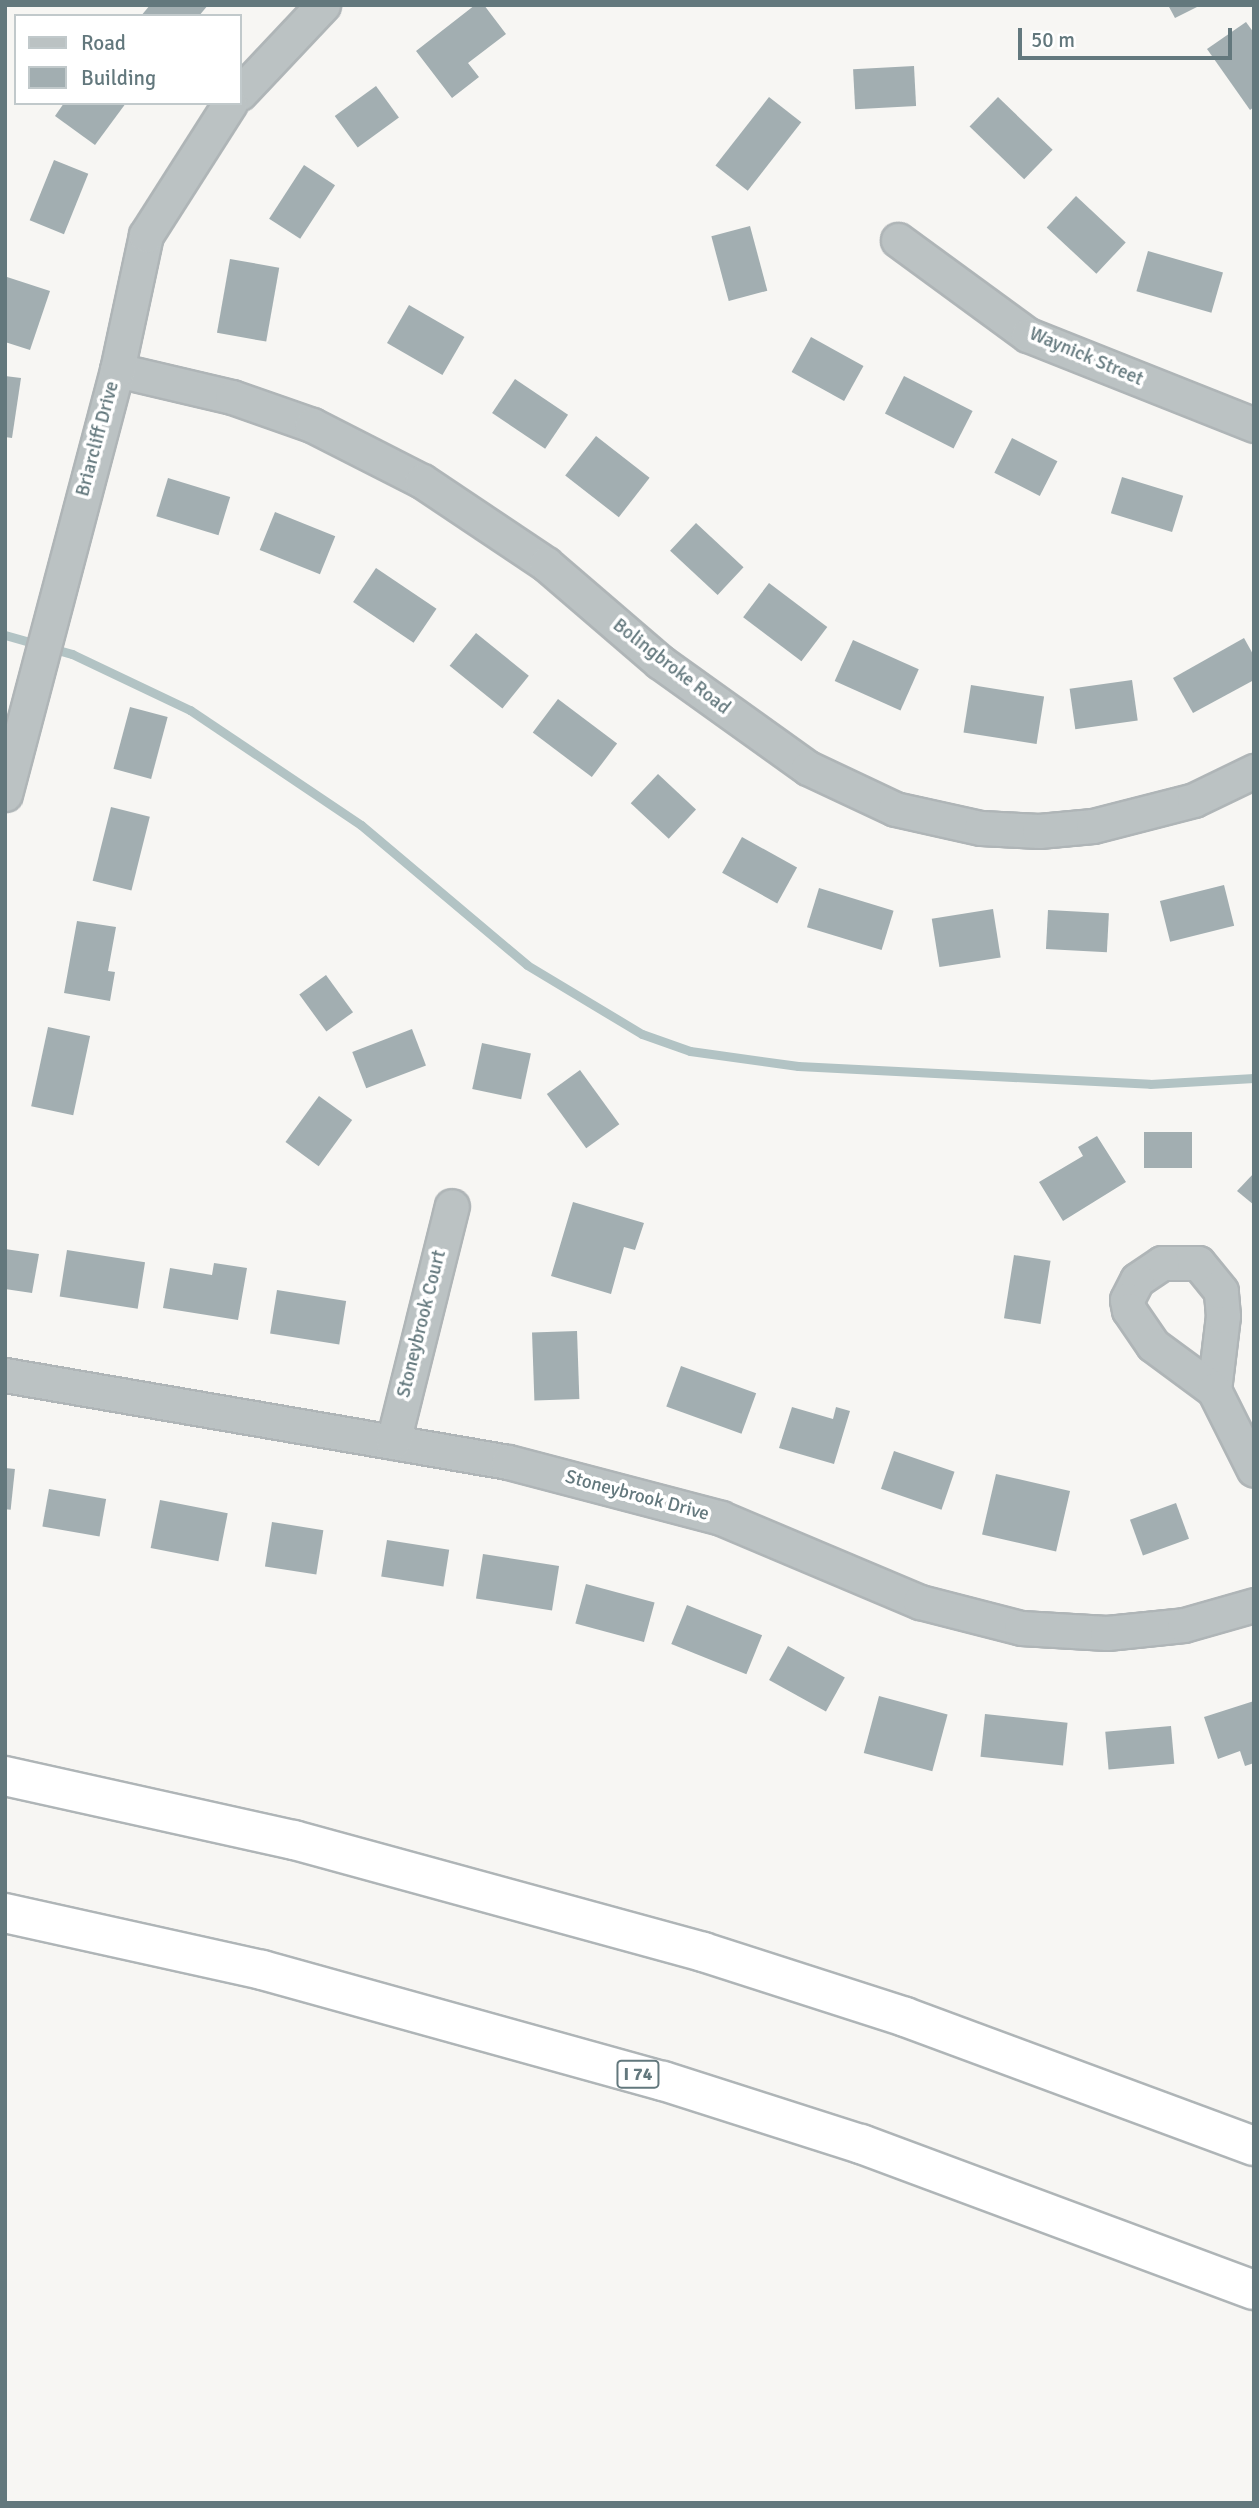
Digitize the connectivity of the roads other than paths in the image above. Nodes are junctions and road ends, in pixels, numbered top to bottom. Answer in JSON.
{"nodes":[{"id":1,"x":323,"y":5,"type":"edge"},
{"id":2,"x":242,"y":91,"type":"edge"},
{"id":3,"x":229,"y":105,"type":"edge"},
{"id":4,"x":898,"y":240,"type":"dead end"},
{"id":5,"x":117,"y":370,"type":"junction"},
{"id":6,"x":1254,"y":425,"type":"edge"},
{"id":7,"x":1254,"y":771,"type":"edge"},
{"id":8,"x":5,"y":794,"type":"edge"},
{"id":9,"x":452,"y":1206,"type":"dead end"},
{"id":10,"x":5,"y":1375,"type":"edge"},
{"id":11,"x":1214,"y":1390,"type":"dead end"},
{"id":12,"x":393,"y":1442,"type":"junction"},
{"id":13,"x":1254,"y":1471,"type":"edge"},
{"id":14,"x":1254,"y":1605,"type":"edge"},
{"id":15,"x":5,"y":1776,"type":"edge"},
{"id":16,"x":5,"y":1913,"type":"edge"},
{"id":17,"x":1254,"y":2146,"type":"edge"},
{"id":18,"x":1254,"y":2290,"type":"edge"}],
"edges":[{"from":1,"to":2,"type":"street"},
{"from":3,"to":5,"type":"street","name":"Briarcliff Drive"},
{"from":4,"to":6,"type":"street","name":"Waynick Street"},
{"from":5,"to":7,"type":"street","name":"Bolingbroke Road"},
{"from":5,"to":8,"type":"street","name":"Briarcliff Drive"},
{"from":9,"to":12,"type":"street","name":"Stoneybrook Court"},
{"from":10,"to":12,"type":"street","name":"Stoneybrook Drive"},
{"from":11,"to":13,"type":"street"},
{"from":12,"to":14,"type":"street","name":"Stoneybrook Drive"},
{"from":15,"to":17,"type":"highway"},
{"from":16,"to":18,"type":"highway","number":"I 74"}]}
